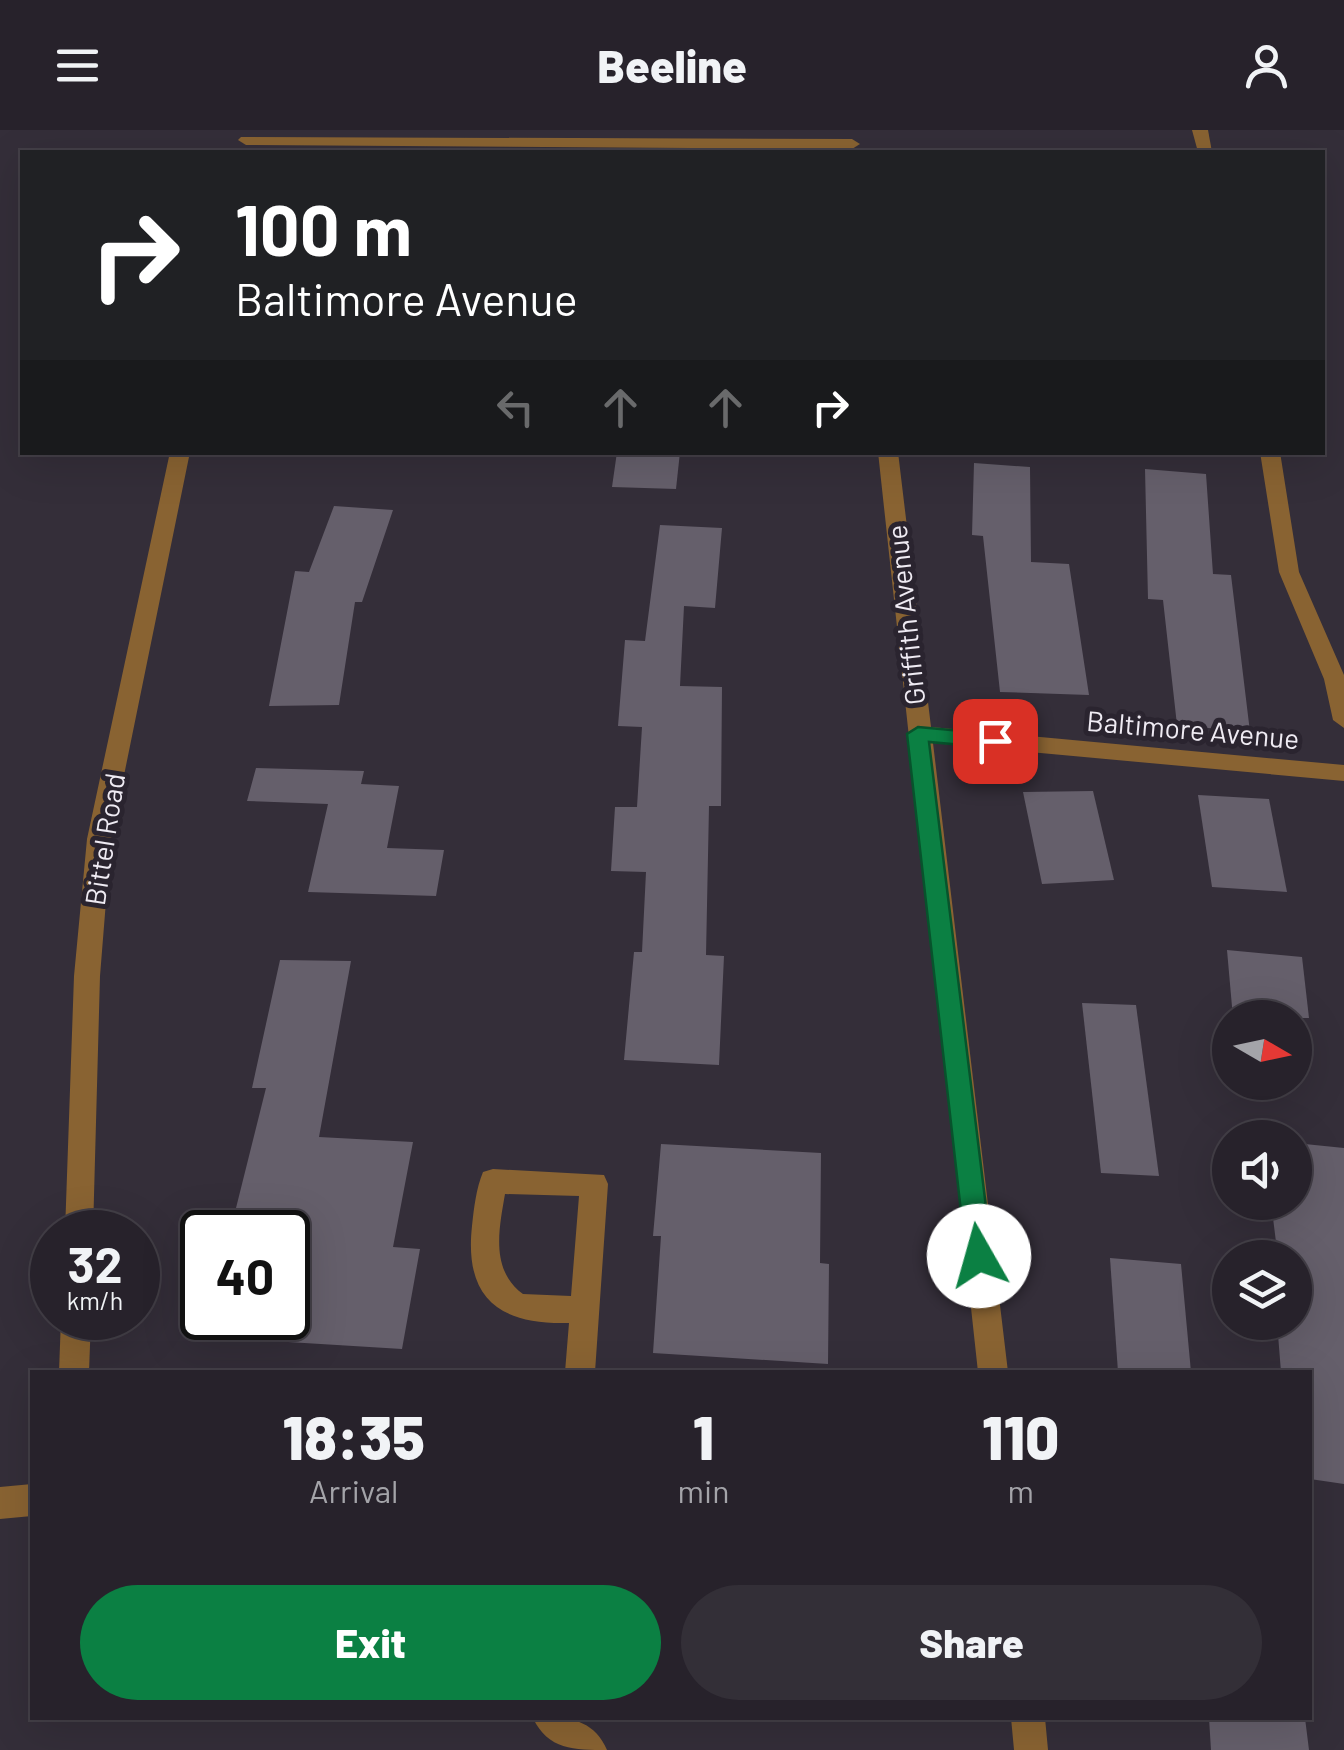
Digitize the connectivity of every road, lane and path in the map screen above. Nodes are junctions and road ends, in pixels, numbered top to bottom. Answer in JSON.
{"nodes":[{"id":1,"x":245,"y":141,"type":"edge"},
{"id":2,"x":852,"y":142,"type":"edge"},
{"id":3,"x":179,"y":455,"type":"edge"},
{"id":4,"x":888,"y":455,"type":"edge"},
{"id":5,"x":1270,"y":455,"type":"edge"},
{"id":6,"x":1344,"y":720,"type":"edge"},
{"id":7,"x":918,"y":734,"type":"junction"},
{"id":8,"x":1344,"y":773,"type":"edge"},
{"id":9,"x":79,"y":1210,"type":"edge"},
{"id":10,"x":584,"y":1309,"type":"junction"},
{"id":11,"x":75,"y":1340,"type":"edge"},
{"id":12,"x":74,"y":1370,"type":"edge"},
{"id":13,"x":580,"y":1370,"type":"edge"},
{"id":14,"x":993,"y":1370,"type":"edge"},
{"id":15,"x":30,"y":1500,"type":"edge"},
{"id":16,"x":0,"y":1503,"type":"edge"},
{"id":17,"x":552,"y":1720,"type":"edge"},
{"id":18,"x":1028,"y":1720,"type":"edge"},
{"id":19,"x":590,"y":1750,"type":"edge"},
{"id":20,"x":1031,"y":1750,"type":"edge"}],
"edges":[{"from":1,"to":2,"type":"street"},
{"from":3,"to":9,"type":"street","name":"Bittel Road"},
{"from":4,"to":7,"type":"street","name":"Griffith Avenue"},
{"from":5,"to":6,"type":"street"},
{"from":7,"to":8,"type":"street","name":"Baltimore Avenue"},
{"from":7,"to":14,"type":"street","name":"Griffith Avenue"},
{"from":10,"to":10,"type":"street"},
{"from":10,"to":13,"type":"street"},
{"from":11,"to":12,"type":"street"},
{"from":15,"to":16,"type":"street"},
{"from":17,"to":19,"type":"street"},
{"from":18,"to":20,"type":"street"}]}
